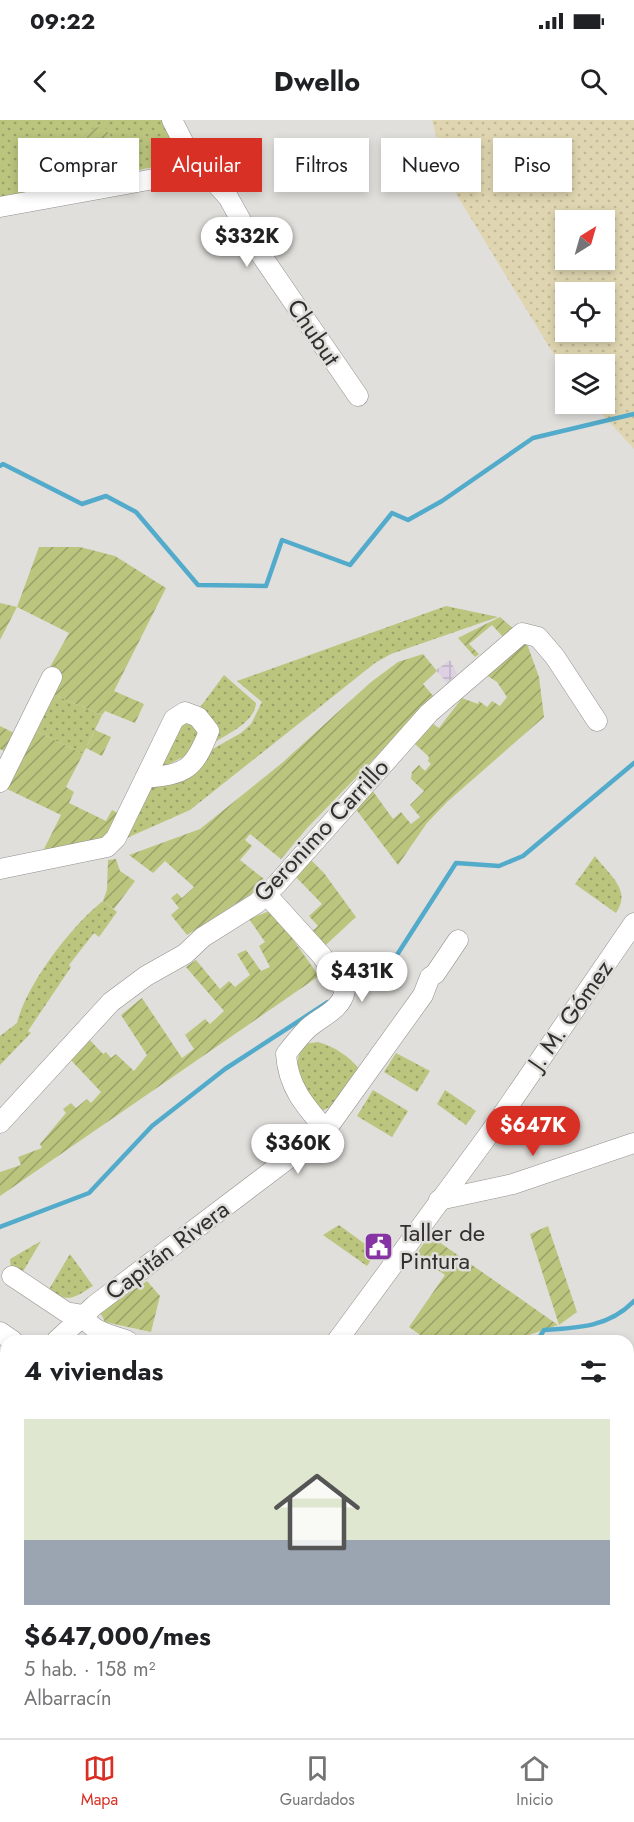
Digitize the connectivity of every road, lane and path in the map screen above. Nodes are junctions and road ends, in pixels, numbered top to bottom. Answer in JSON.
{"nodes":[{"id":1,"x":172,"y":120,"type":"edge"},
{"id":2,"x":181,"y":138,"type":"edge"},
{"id":3,"x":151,"y":180,"type":"edge"},
{"id":4,"x":224,"y":192,"type":"edge"},
{"id":5,"x":0,"y":207,"type":"edge"},
{"id":6,"x":358,"y":396,"type":"dead end"},
{"id":7,"x":52,"y":676,"type":"dead end"},
{"id":8,"x":597,"y":721,"type":"dead end"},
{"id":9,"x":145,"y":778,"type":"junction"},
{"id":10,"x":0,"y":782,"type":"edge"},
{"id":11,"x":0,"y":869,"type":"edge"},
{"id":12,"x":266,"y":894,"type":"junction"},
{"id":13,"x":634,"y":923,"type":"edge"},
{"id":14,"x":459,"y":940,"type":"dead end"},
{"id":15,"x":0,"y":1123,"type":"edge"},
{"id":16,"x":326,"y":1130,"type":"junction"},
{"id":17,"x":634,"y":1143,"type":"edge"},
{"id":18,"x":439,"y":1200,"type":"junction"},
{"id":19,"x":12,"y":1276,"type":"dead end"},
{"id":20,"x":83,"y":1315,"type":"junction"},
{"id":21,"x":62,"y":1335,"type":"edge"},
{"id":22,"x":112,"y":1335,"type":"edge"},
{"id":23,"x":341,"y":1335,"type":"edge"}],
"edges":[{"from":1,"to":2,"type":"street","name":"Chubut"},
{"from":3,"to":5,"type":"street"},
{"from":4,"to":6,"type":"street","name":"Chubut"},
{"from":7,"to":10,"type":"street"},
{"from":8,"to":12,"type":"street","name":"Geronimo Carrillo"},
{"from":9,"to":9,"type":"street"},
{"from":9,"to":11,"type":"street"},
{"from":12,"to":15,"type":"street","name":"Geronimo Carrillo"},
{"from":12,"to":16,"type":"street"},
{"from":13,"to":18,"type":"street","name":"J. M. Gómez"},
{"from":14,"to":16,"type":"street","name":"Capitán Rivera"},
{"from":16,"to":20,"type":"street","name":"Capitán Rivera"},
{"from":17,"to":18,"type":"street"},
{"from":18,"to":23,"type":"street","name":"J. M. Gómez"},
{"from":19,"to":20,"type":"street"},
{"from":20,"to":21,"type":"street","name":"Capitán Rivera"},
{"from":20,"to":22,"type":"street"}]}
